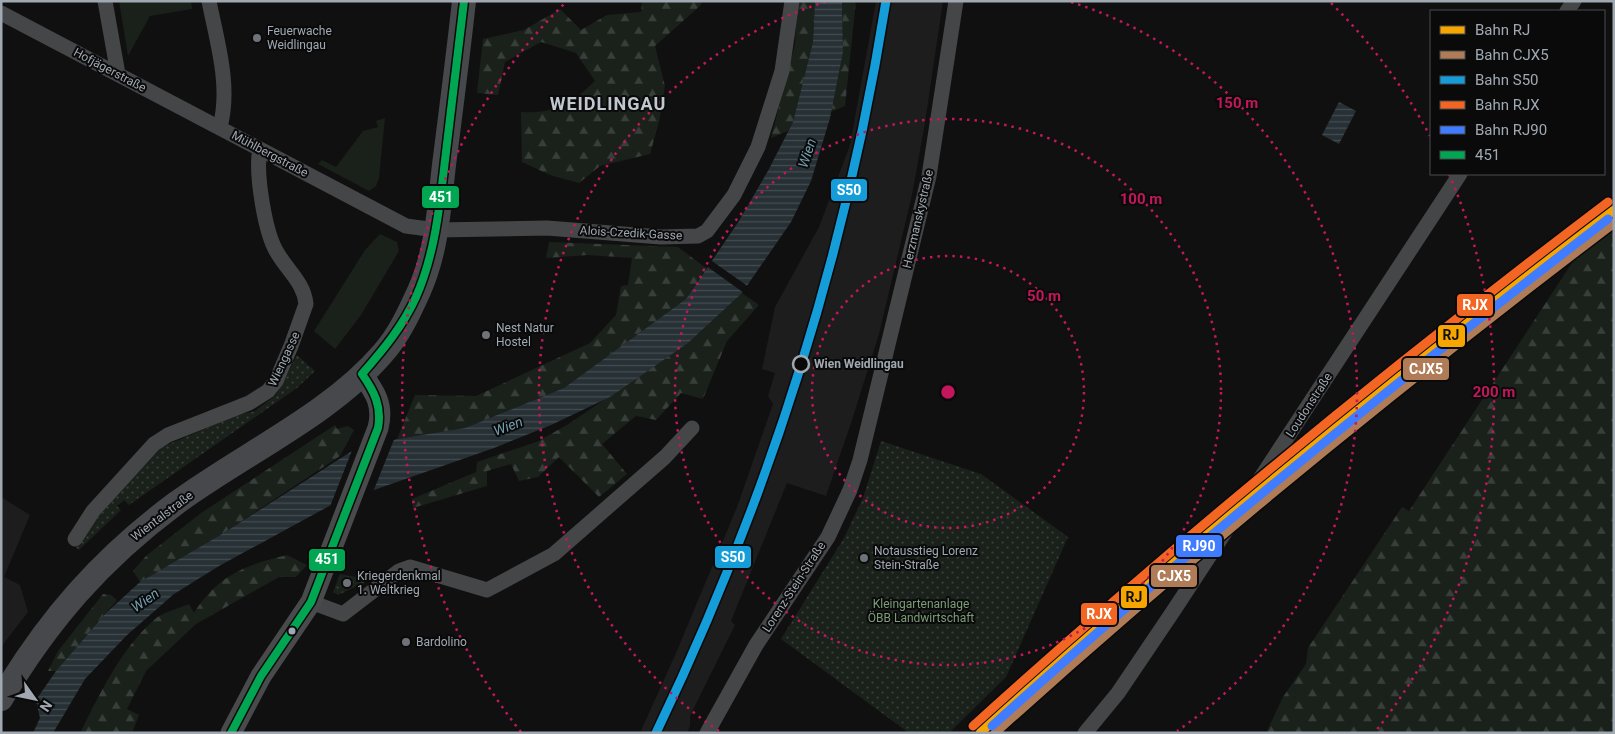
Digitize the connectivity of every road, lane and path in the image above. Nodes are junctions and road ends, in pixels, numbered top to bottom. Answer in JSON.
{"nodes":[{"id":1,"x":105,"y":1,"type":"edge"},
{"id":2,"x":209,"y":1,"type":"edge"},
{"id":3,"x":464,"y":1,"type":"edge"},
{"id":4,"x":792,"y":1,"type":"edge"},
{"id":5,"x":956,"y":1,"type":"edge"},
{"id":6,"x":1,"y":13,"type":"edge"},
{"id":7,"x":118,"y":74,"type":"junction"},
{"id":8,"x":220,"y":127,"type":"junction"},
{"id":9,"x":260,"y":149,"type":"junction"},
{"id":10,"x":1459,"y":175,"type":"edge"},
{"id":11,"x":436,"y":230,"type":"junction"},
{"id":12,"x":362,"y":374,"type":"junction"},
{"id":13,"x":692,"y":428,"type":"dead end"},
{"id":14,"x":866,"y":435,"type":"joint"},
{"id":15,"x":75,"y":539,"type":"dead end"},
{"id":16,"x":311,"y":602,"type":"junction"},
{"id":17,"x":1,"y":699,"type":"edge"},
{"id":18,"x":231,"y":733,"type":"edge"},
{"id":19,"x":707,"y":733,"type":"edge"},
{"id":20,"x":1085,"y":733,"type":"edge"}],
"edges":[{"from":1,"to":7,"type":"street"},
{"from":2,"to":8,"type":"street","name":"Mühlbergstraße"},
{"from":3,"to":11,"type":"main road","name":"Wientalstraße"},
{"from":4,"to":11,"type":"street","name":"Alois-Czedik-Gasse"},
{"from":5,"to":14,"type":"street","name":"Herzmanskystraße"},
{"from":6,"to":7,"type":"street","name":"Hofjägerstraße"},
{"from":7,"to":8,"type":"street","name":"Hofjägerstraße"},
{"from":8,"to":9,"type":"street","name":"Mühlbergstraße"},
{"from":9,"to":11,"type":"street","name":"Mühlbergstraße"},
{"from":9,"to":15,"type":"street","name":"Wiengasse"},
{"from":10,"to":20,"type":"street","name":"Loudonstraße"},
{"from":11,"to":12,"type":"main road","name":"Wientalstraße"},
{"from":12,"to":16,"type":"main road"},
{"from":12,"to":17,"type":"main road","name":"Wientalstraße"},
{"from":13,"to":16,"type":"street"},
{"from":14,"to":19,"type":"street","name":"Lorenz-Stein-Straße"},
{"from":16,"to":18,"type":"main road"}]}
